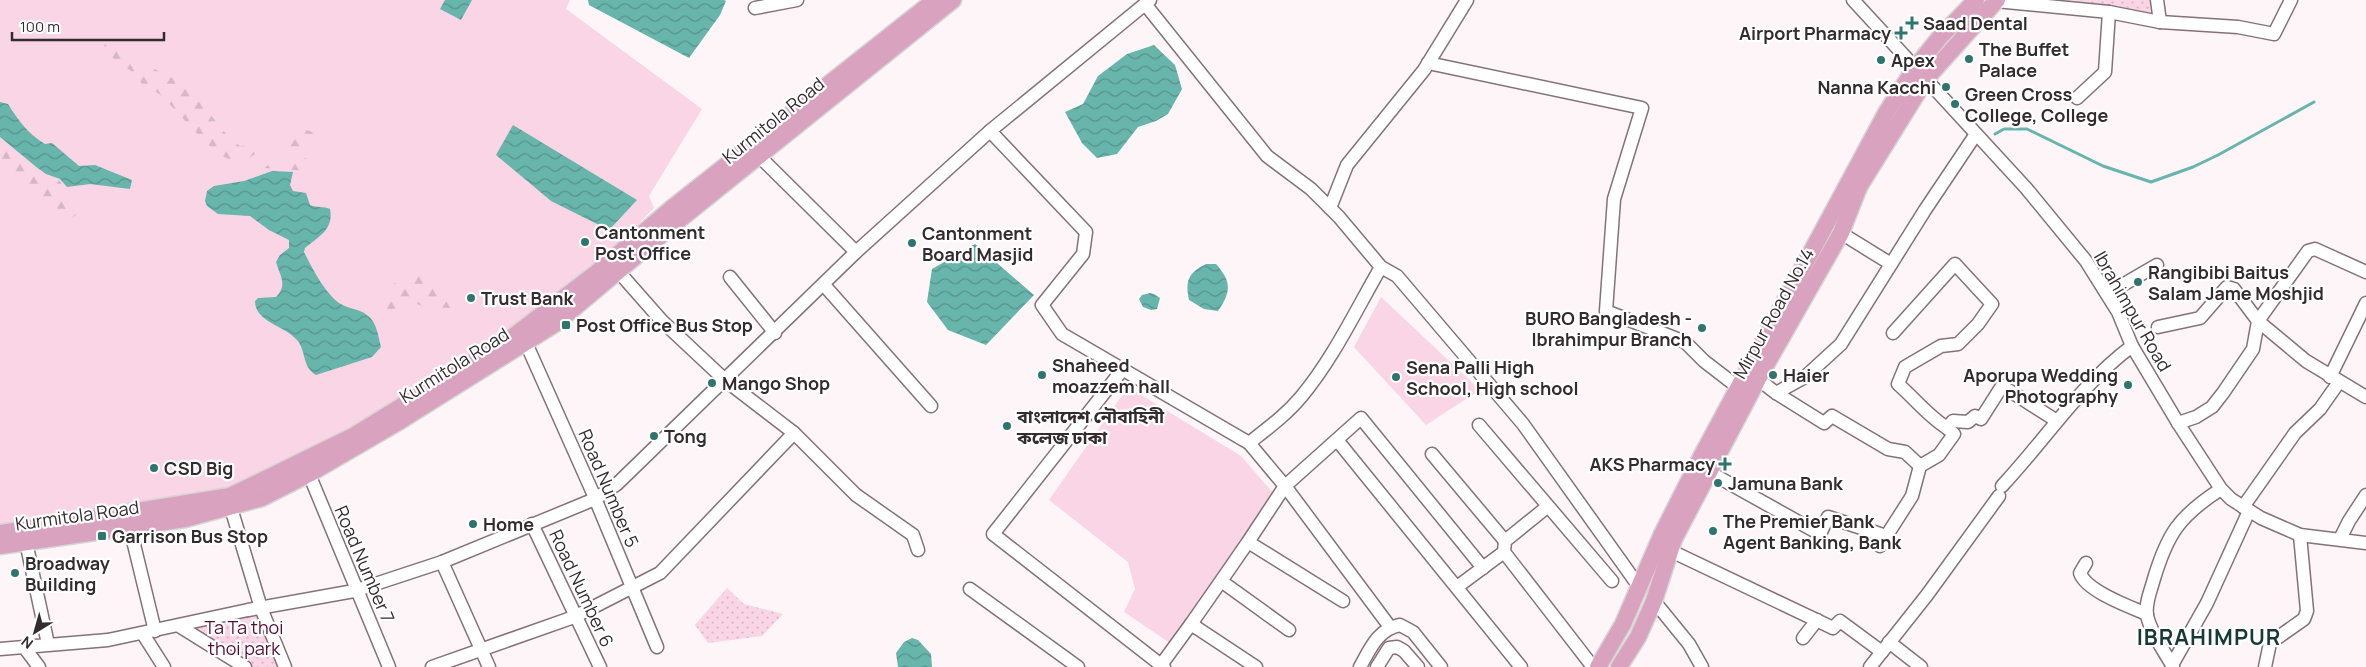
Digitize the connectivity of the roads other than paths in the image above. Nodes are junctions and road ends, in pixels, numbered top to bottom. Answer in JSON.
{"nodes":[{"id":1,"x":797,"y":0,"type":"edge"},
{"id":2,"x":1467,"y":0,"type":"edge"},
{"id":3,"x":1853,"y":0,"type":"edge"},
{"id":4,"x":1976,"y":0,"type":"edge"},
{"id":5,"x":1996,"y":0,"type":"edge"},
{"id":6,"x":2156,"y":0,"type":"edge"},
{"id":7,"x":2290,"y":0,"type":"edge"},
{"id":8,"x":942,"y":2,"type":"edge"},
{"id":9,"x":1148,"y":2,"type":"edge"},
{"id":10,"x":756,"y":8,"type":"dead end"},
{"id":11,"x":2110,"y":12,"type":"junction"},
{"id":12,"x":2160,"y":22,"type":"junction"},
{"id":13,"x":1428,"y":63,"type":"junction"},
{"id":14,"x":1920,"y":73,"type":"junction"},
{"id":15,"x":2077,"y":98,"type":"dead end"},
{"id":16,"x":990,"y":131,"type":"junction"},
{"id":17,"x":1976,"y":134,"type":"junction"},
{"id":18,"x":759,"y":156,"type":"junction"},
{"id":19,"x":1330,"y":208,"type":"junction"},
{"id":20,"x":1841,"y":233,"type":"junction"},
{"id":21,"x":856,"y":252,"type":"junction"},
{"id":22,"x":1891,"y":264,"type":"junction"},
{"id":23,"x":2157,"y":265,"type":"dead end"},
{"id":24,"x":1381,"y":267,"type":"junction"},
{"id":25,"x":618,"y":271,"type":"junction"},
{"id":26,"x":2366,"y":272,"type":"edge"},
{"id":27,"x":730,"y":277,"type":"dead end"},
{"id":28,"x":824,"y":285,"type":"junction"},
{"id":29,"x":2107,"y":294,"type":"junction"},
{"id":30,"x":2366,"y":302,"type":"edge"},
{"id":31,"x":2258,"y":321,"type":"junction"},
{"id":32,"x":2158,"y":327,"type":"dead end"},
{"id":33,"x":1893,"y":332,"type":"dead end"},
{"id":34,"x":774,"y":333,"type":"junction"},
{"id":35,"x":526,"y":344,"type":"junction"},
{"id":36,"x":2132,"y":346,"type":"junction"},
{"id":37,"x":1123,"y":369,"type":"junction"},
{"id":38,"x":1758,"y":379,"type":"junction"},
{"id":39,"x":725,"y":380,"type":"junction"},
{"id":40,"x":2334,"y":380,"type":"junction"},
{"id":41,"x":1739,"y":388,"type":"junction"},
{"id":42,"x":1776,"y":393,"type":"junction"},
{"id":43,"x":2366,"y":397,"type":"edge"},
{"id":44,"x":931,"y":406,"type":"dead end"},
{"id":45,"x":2057,"y":422,"type":"junction"},
{"id":46,"x":2178,"y":423,"type":"junction"},
{"id":47,"x":1479,"y":425,"type":"dead end"},
{"id":48,"x":1947,"y":428,"type":"junction"},
{"id":49,"x":794,"y":432,"type":"junction"},
{"id":50,"x":1337,"y":440,"type":"junction"},
{"id":51,"x":1249,"y":443,"type":"junction"},
{"id":52,"x":1432,"y":454,"type":"dead end"},
{"id":53,"x":1920,"y":466,"type":"junction"},
{"id":54,"x":1709,"y":472,"type":"junction"},
{"id":55,"x":308,"y":474,"type":"junction"},
{"id":56,"x":1285,"y":486,"type":"junction"},
{"id":57,"x":2221,"y":489,"type":"junction"},
{"id":58,"x":2366,"y":494,"type":"edge"},
{"id":59,"x":595,"y":499,"type":"junction"},
{"id":60,"x":1547,"y":507,"type":"junction"},
{"id":61,"x":231,"y":508,"type":"junction"},
{"id":62,"x":2246,"y":509,"type":"junction"},
{"id":63,"x":532,"y":524,"type":"junction"},
{"id":64,"x":130,"y":528,"type":"junction"},
{"id":65,"x":0,"y":533,"type":"edge"},
{"id":66,"x":2300,"y":535,"type":"junction"},
{"id":67,"x":2340,"y":539,"type":"junction"},
{"id":68,"x":26,"y":542,"type":"junction"},
{"id":69,"x":2366,"y":543,"type":"edge"},
{"id":70,"x":0,"y":546,"type":"edge"},
{"id":71,"x":1505,"y":546,"type":"junction"},
{"id":72,"x":918,"y":550,"type":"dead end"},
{"id":73,"x":1670,"y":551,"type":"junction"},
{"id":74,"x":1264,"y":552,"type":"junction"},
{"id":75,"x":442,"y":562,"type":"junction"},
{"id":76,"x":2086,"y":563,"type":"dead end"},
{"id":77,"x":1483,"y":568,"type":"junction"},
{"id":78,"x":1612,"y":581,"type":"dead end"},
{"id":79,"x":632,"y":587,"type":"junction"},
{"id":80,"x":1457,"y":587,"type":"junction"},
{"id":81,"x":1640,"y":588,"type":"junction"},
{"id":82,"x":970,"y":589,"type":"dead end"},
{"id":83,"x":357,"y":590,"type":"junction"},
{"id":84,"x":1343,"y":600,"type":"dead end"},
{"id":85,"x":1654,"y":601,"type":"junction"},
{"id":86,"x":261,"y":608,"type":"junction"},
{"id":87,"x":2147,"y":614,"type":"junction"},
{"id":88,"x":574,"y":617,"type":"junction"},
{"id":89,"x":1817,"y":620,"type":"junction"},
{"id":90,"x":179,"y":626,"type":"junction"},
{"id":91,"x":1390,"y":627,"type":"junction"},
{"id":92,"x":149,"y":632,"type":"junction"},
{"id":93,"x":1803,"y":638,"type":"dead end"},
{"id":94,"x":48,"y":644,"type":"junction"},
{"id":95,"x":24,"y":647,"type":"junction"},
{"id":96,"x":657,"y":647,"type":"dead end"},
{"id":97,"x":1886,"y":647,"type":"junction"},
{"id":98,"x":0,"y":649,"type":"edge"},
{"id":99,"x":481,"y":650,"type":"junction"},
{"id":100,"x":2173,"y":666,"type":"edge"},
{"id":101,"x":38,"y":667,"type":"edge"},
{"id":102,"x":164,"y":667,"type":"edge"},
{"id":103,"x":245,"y":667,"type":"edge"},
{"id":104,"x":285,"y":667,"type":"edge"},
{"id":105,"x":389,"y":667,"type":"edge"},
{"id":106,"x":432,"y":667,"type":"edge"},
{"id":107,"x":489,"y":667,"type":"edge"},
{"id":108,"x":600,"y":667,"type":"edge"},
{"id":109,"x":1078,"y":667,"type":"edge"},
{"id":110,"x":1162,"y":667,"type":"edge"},
{"id":111,"x":1256,"y":667,"type":"edge"},
{"id":112,"x":1360,"y":667,"type":"edge"},
{"id":113,"x":1377,"y":667,"type":"edge"},
{"id":114,"x":1418,"y":667,"type":"edge"},
{"id":115,"x":1441,"y":667,"type":"edge"},
{"id":116,"x":1521,"y":667,"type":"edge"},
{"id":117,"x":1593,"y":667,"type":"edge"},
{"id":118,"x":1598,"y":667,"type":"edge"},
{"id":119,"x":1619,"y":667,"type":"edge"},
{"id":120,"x":1702,"y":667,"type":"edge"},
{"id":121,"x":1870,"y":667,"type":"edge"},
{"id":122,"x":1922,"y":667,"type":"edge"},
{"id":123,"x":2265,"y":667,"type":"edge"}],
"edges":[{"from":1,"to":10,"type":"street"},
{"from":2,"to":13,"type":"street"},
{"from":3,"to":14,"type":"street","name":"Ibrahimpur Road"},
{"from":4,"to":14,"type":"main road","name":"Mirpur Road No.14"},
{"from":5,"to":11,"type":"street"},
{"from":5,"to":14,"type":"main road","name":"Mirpur Road No.14"},
{"from":6,"to":12,"type":"street"},
{"from":7,"to":12,"type":"street"},
{"from":8,"to":18,"type":"main road","name":"Kurmitola Road"},
{"from":8,"to":65,"type":"main road","name":"Kurmitola Road"},
{"from":9,"to":16,"type":"street"},
{"from":9,"to":19,"type":"street"},
{"from":11,"to":12,"type":"street"},
{"from":11,"to":15,"type":"street"},
{"from":13,"to":19,"type":"street"},
{"from":13,"to":41,"type":"street"},
{"from":14,"to":17,"type":"street","name":"Ibrahimpur Road"},
{"from":14,"to":20,"type":"main road","name":"Mirpur Road No.14"},
{"from":14,"to":41,"type":"main road","name":"Mirpur Road No.14"},
{"from":16,"to":21,"type":"street"},
{"from":16,"to":37,"type":"street"},
{"from":17,"to":22,"type":"street"},
{"from":17,"to":29,"type":"street","name":"Ibrahimpur Road"},
{"from":18,"to":21,"type":"street"},
{"from":18,"to":25,"type":"main road","name":"Kurmitola Road"},
{"from":19,"to":24,"type":"street"},
{"from":20,"to":22,"type":"street"},
{"from":20,"to":38,"type":"main road","name":"Mirpur Road No.14"},
{"from":21,"to":28,"type":"street"},
{"from":22,"to":42,"type":"street"},
{"from":23,"to":29,"type":"street"},
{"from":24,"to":51,"type":"street"},
{"from":24,"to":81,"type":"street"},
{"from":25,"to":35,"type":"main road","name":"Kurmitola Road"},
{"from":25,"to":39,"type":"street"},
{"from":26,"to":31,"type":"street"},
{"from":27,"to":34,"type":"street"},
{"from":28,"to":34,"type":"street"},
{"from":28,"to":44,"type":"street"},
{"from":29,"to":36,"type":"street","name":"Ibrahimpur Road"},
{"from":30,"to":40,"type":"street"},
{"from":31,"to":32,"type":"street"},
{"from":31,"to":40,"type":"street"},
{"from":31,"to":46,"type":"street"},
{"from":33,"to":48,"type":"street"},
{"from":34,"to":39,"type":"street"},
{"from":35,"to":55,"type":"main road","name":"Kurmitola Road"},
{"from":35,"to":59,"type":"street","name":"Road Number 5"},
{"from":36,"to":45,"type":"street"},
{"from":36,"to":46,"type":"street","name":"Ibrahimpur Road"},
{"from":37,"to":51,"type":"street"},
{"from":37,"to":110,"type":"street"},
{"from":38,"to":42,"type":"street"},
{"from":38,"to":54,"type":"main road","name":"Mirpur Road No.14"},
{"from":39,"to":49,"type":"street"},
{"from":39,"to":59,"type":"street"},
{"from":40,"to":43,"type":"street"},
{"from":40,"to":62,"type":"street"},
{"from":41,"to":81,"type":"main road","name":"Mirpur Road No.14"},
{"from":42,"to":53,"type":"street"},
{"from":45,"to":48,"type":"street"},
{"from":45,"to":97,"type":"street"},
{"from":46,"to":57,"type":"street","name":"Ibrahimpur Road"},
{"from":47,"to":60,"type":"street"},
{"from":48,"to":53,"type":"street"},
{"from":49,"to":72,"type":"street"},
{"from":49,"to":79,"type":"street"},
{"from":50,"to":56,"type":"street"},
{"from":50,"to":77,"type":"street"},
{"from":50,"to":80,"type":"street"},
{"from":51,"to":56,"type":"street"},
{"from":52,"to":71,"type":"street"},
{"from":53,"to":54,"type":"street"},
{"from":54,"to":73,"type":"main road","name":"Mirpur Road No.14"},
{"from":55,"to":61,"type":"main road","name":"Kurmitola Road"},
{"from":55,"to":83,"type":"street","name":"Road Number 7"},
{"from":56,"to":74,"type":"street"},
{"from":56,"to":91,"type":"street"},
{"from":57,"to":62,"type":"street","name":"Ibrahimpur Road"},
{"from":57,"to":87,"type":"street"},
{"from":58,"to":67,"type":"street"},
{"from":59,"to":63,"type":"street"},
{"from":59,"to":79,"type":"street","name":"Road Number 5"},
{"from":60,"to":71,"type":"street"},
{"from":60,"to":78,"type":"street"},
{"from":61,"to":64,"type":"main road","name":"Kurmitola Road"},
{"from":61,"to":86,"type":"street"},
{"from":62,"to":66,"type":"street","name":"Ibrahimpur Road"},
{"from":62,"to":100,"type":"street"},
{"from":63,"to":75,"type":"street"},
{"from":63,"to":88,"type":"street","name":"Road Number 6"},
{"from":64,"to":68,"type":"main road","name":"Kurmitola Road"},
{"from":64,"to":92,"type":"street"},
{"from":66,"to":67,"type":"street","name":"Ibrahimpur Road"},
{"from":66,"to":123,"type":"street"},
{"from":67,"to":69,"type":"street","name":"Ibrahimpur Road"},
{"from":68,"to":70,"type":"main road","name":"Kurmitola Road"},
{"from":68,"to":94,"type":"street"},
{"from":71,"to":77,"type":"street"},
{"from":71,"to":117,"type":"street"},
{"from":73,"to":85,"type":"main road","name":"Mirpur Road No.14"},
{"from":73,"to":89,"type":"street"},
{"from":74,"to":84,"type":"street"},
{"from":74,"to":111,"type":"street"},
{"from":75,"to":83,"type":"street"},
{"from":75,"to":99,"type":"street"},
{"from":76,"to":87,"type":"street"},
{"from":77,"to":80,"type":"street"},
{"from":79,"to":88,"type":"street"},
{"from":79,"to":96,"type":"street","name":"Road Number 5"},
{"from":80,"to":116,"type":"street"},
{"from":81,"to":118,"type":"main road","name":"Mirpur Road No.14"},
{"from":82,"to":109,"type":"street"},
{"from":83,"to":86,"type":"street"},
{"from":83,"to":105,"type":"street","name":"Road Number 7"},
{"from":85,"to":119,"type":"main road","name":"Mirpur Road No.14"},
{"from":85,"to":120,"type":"street"},
{"from":86,"to":90,"type":"street"},
{"from":86,"to":104,"type":"street"},
{"from":87,"to":100,"type":"street"},
{"from":88,"to":99,"type":"street"},
{"from":88,"to":108,"type":"street","name":"Road Number 6"},
{"from":89,"to":93,"type":"street"},
{"from":89,"to":97,"type":"street"},
{"from":90,"to":92,"type":"street"},
{"from":90,"to":103,"type":"street"},
{"from":91,"to":112,"type":"street"},
{"from":91,"to":115,"type":"street"},
{"from":92,"to":94,"type":"street"},
{"from":92,"to":102,"type":"street"},
{"from":94,"to":95,"type":"street"},
{"from":95,"to":98,"type":"street"},
{"from":95,"to":101,"type":"street"},
{"from":97,"to":121,"type":"street"},
{"from":97,"to":122,"type":"street"},
{"from":99,"to":106,"type":"street"},
{"from":99,"to":107,"type":"street"},
{"from":110,"to":111,"type":"street"},
{"from":113,"to":114,"type":"street"}]}
